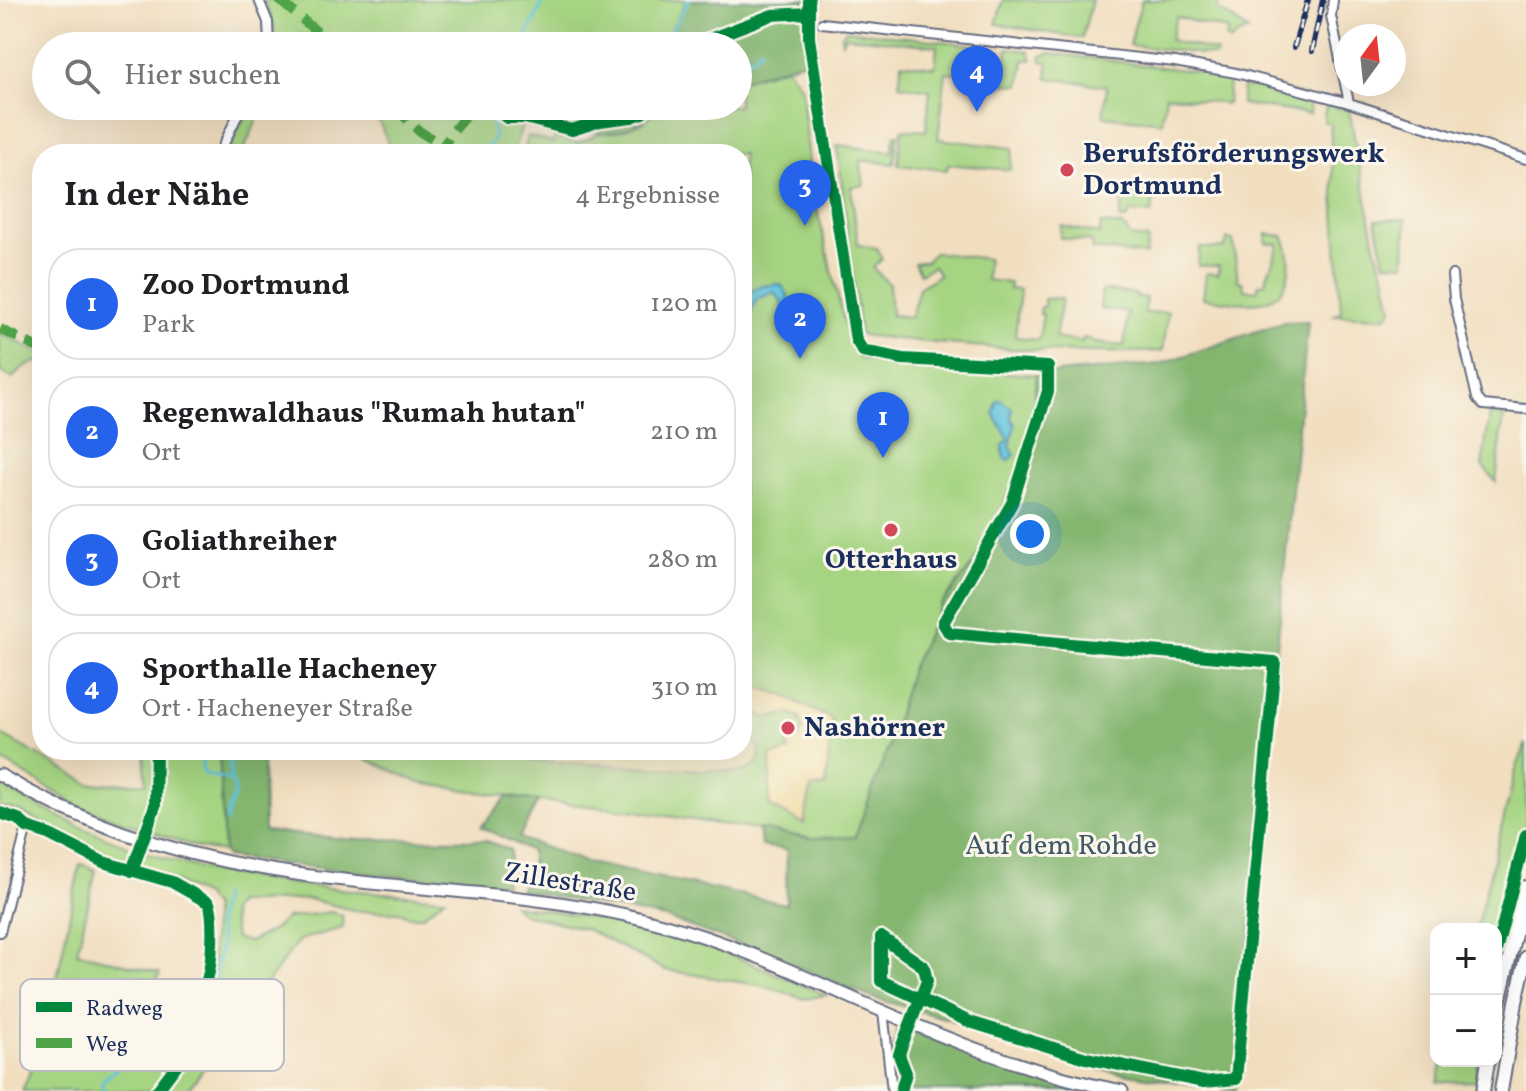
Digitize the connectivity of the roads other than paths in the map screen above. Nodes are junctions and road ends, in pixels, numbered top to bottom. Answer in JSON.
{"nodes":[{"id":1,"x":259,"y":0,"type":"edge"},
{"id":2,"x":1333,"y":0,"type":"edge"},
{"id":3,"x":822,"y":23,"type":"dead end"},
{"id":4,"x":268,"y":32,"type":"edge"},
{"id":5,"x":1349,"y":103,"type":"junction"},
{"id":6,"x":235,"y":120,"type":"edge"},
{"id":7,"x":224,"y":144,"type":"edge"},
{"id":8,"x":1526,"y":159,"type":"edge"},
{"id":9,"x":1452,"y":275,"type":"dead end"},
{"id":10,"x":1526,"y":409,"type":"edge"},
{"id":11,"x":0,"y":775,"type":"edge"},
{"id":12,"x":0,"y":813,"type":"edge"},
{"id":13,"x":1526,"y":887,"type":"edge"},
{"id":14,"x":0,"y":932,"type":"edge"},
{"id":15,"x":1526,"y":957,"type":"edge"},
{"id":16,"x":1501,"y":995,"type":"edge"},
{"id":17,"x":883,"y":1011,"type":"junction"},
{"id":18,"x":1487,"y":1067,"type":"edge"},
{"id":19,"x":892,"y":1091,"type":"edge"},
{"id":20,"x":1122,"y":1091,"type":"edge"},
{"id":21,"x":1483,"y":1091,"type":"edge"},
{"id":22,"x":1501,"y":1091,"type":"edge"}],
"edges":[{"from":1,"to":4,"type":"street"},
{"from":2,"to":5,"type":"street"},
{"from":3,"to":5,"type":"street"},
{"from":5,"to":8,"type":"street"},
{"from":6,"to":7,"type":"street"},
{"from":9,"to":10,"type":"street"},
{"from":11,"to":17,"type":"main road","name":"Zillestraße"},
{"from":12,"to":14,"type":"street"},
{"from":13,"to":16,"type":"highway"},
{"from":15,"to":22,"type":"highway"},
{"from":17,"to":19,"type":"street"},
{"from":17,"to":20,"type":"main road","name":"Zillestraße"},
{"from":18,"to":21,"type":"highway"}]}
